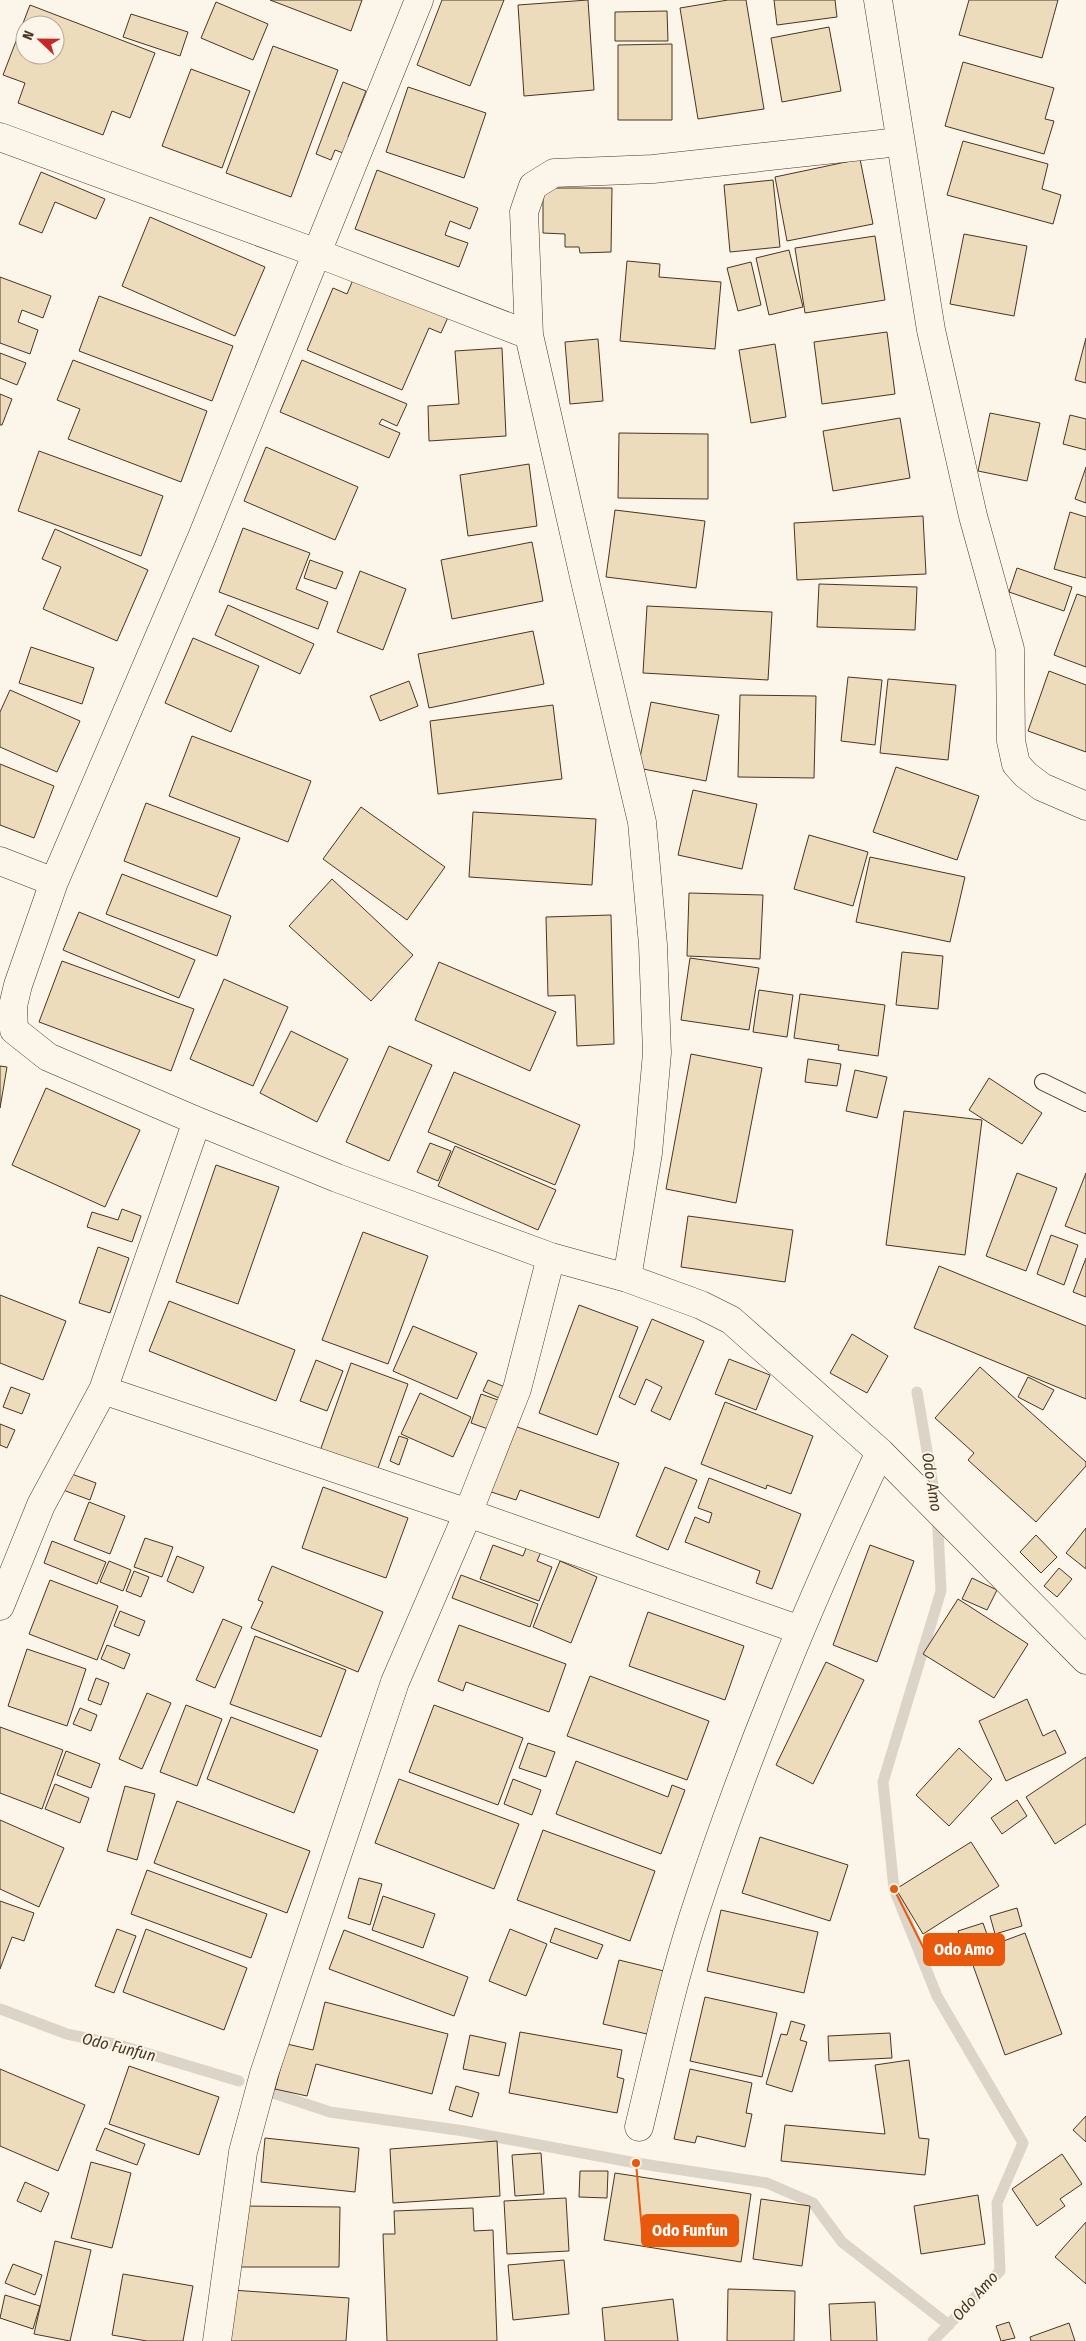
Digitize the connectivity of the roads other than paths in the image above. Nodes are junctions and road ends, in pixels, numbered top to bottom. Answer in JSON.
{"nodes":[{"id":1,"x":419,"y":0,"type":"edge"},
{"id":2,"x":878,"y":0,"type":"edge"},
{"id":3,"x":0,"y":137,"type":"edge"},
{"id":4,"x":899,"y":142,"type":"junction"},
{"id":5,"x":317,"y":254,"type":"junction"},
{"id":6,"x":529,"y":335,"type":"junction"},
{"id":7,"x":1086,"y":806,"type":"edge"},
{"id":8,"x":0,"y":861,"type":"edge"},
{"id":9,"x":54,"y":882,"type":"junction"},
{"id":10,"x":1043,"y":1082,"type":"dead end"},
{"id":11,"x":1086,"y":1103,"type":"edge"},
{"id":12,"x":197,"y":1122,"type":"junction"},
{"id":13,"x":551,"y":1257,"type":"junction"},
{"id":14,"x":627,"y":1278,"type":"junction"},
{"id":15,"x":103,"y":1390,"type":"junction"},
{"id":16,"x":880,"y":1452,"type":"junction"},
{"id":17,"x":468,"y":1513,"type":"junction"},
{"id":18,"x":0,"y":1606,"type":"edge"},
{"id":19,"x":800,"y":1630,"type":"junction"},
{"id":20,"x":1086,"y":1660,"type":"edge"},
{"id":21,"x":639,"y":2127,"type":"dead end"},
{"id":22,"x":216,"y":2341,"type":"edge"}],
"edges":[{"from":1,"to":5,"type":"street"},
{"from":2,"to":4,"type":"street"},
{"from":3,"to":5,"type":"street"},
{"from":4,"to":6,"type":"street"},
{"from":4,"to":7,"type":"street"},
{"from":5,"to":6,"type":"street"},
{"from":5,"to":9,"type":"street"},
{"from":6,"to":14,"type":"street"},
{"from":8,"to":9,"type":"street"},
{"from":9,"to":12,"type":"street"},
{"from":10,"to":11,"type":"lane"},
{"from":12,"to":13,"type":"street"},
{"from":12,"to":15,"type":"street"},
{"from":13,"to":14,"type":"street"},
{"from":13,"to":17,"type":"street"},
{"from":14,"to":16,"type":"street"},
{"from":15,"to":17,"type":"street"},
{"from":15,"to":18,"type":"street"},
{"from":16,"to":19,"type":"street"},
{"from":16,"to":20,"type":"street"},
{"from":17,"to":19,"type":"street"},
{"from":17,"to":22,"type":"street"},
{"from":19,"to":21,"type":"street"}]}
